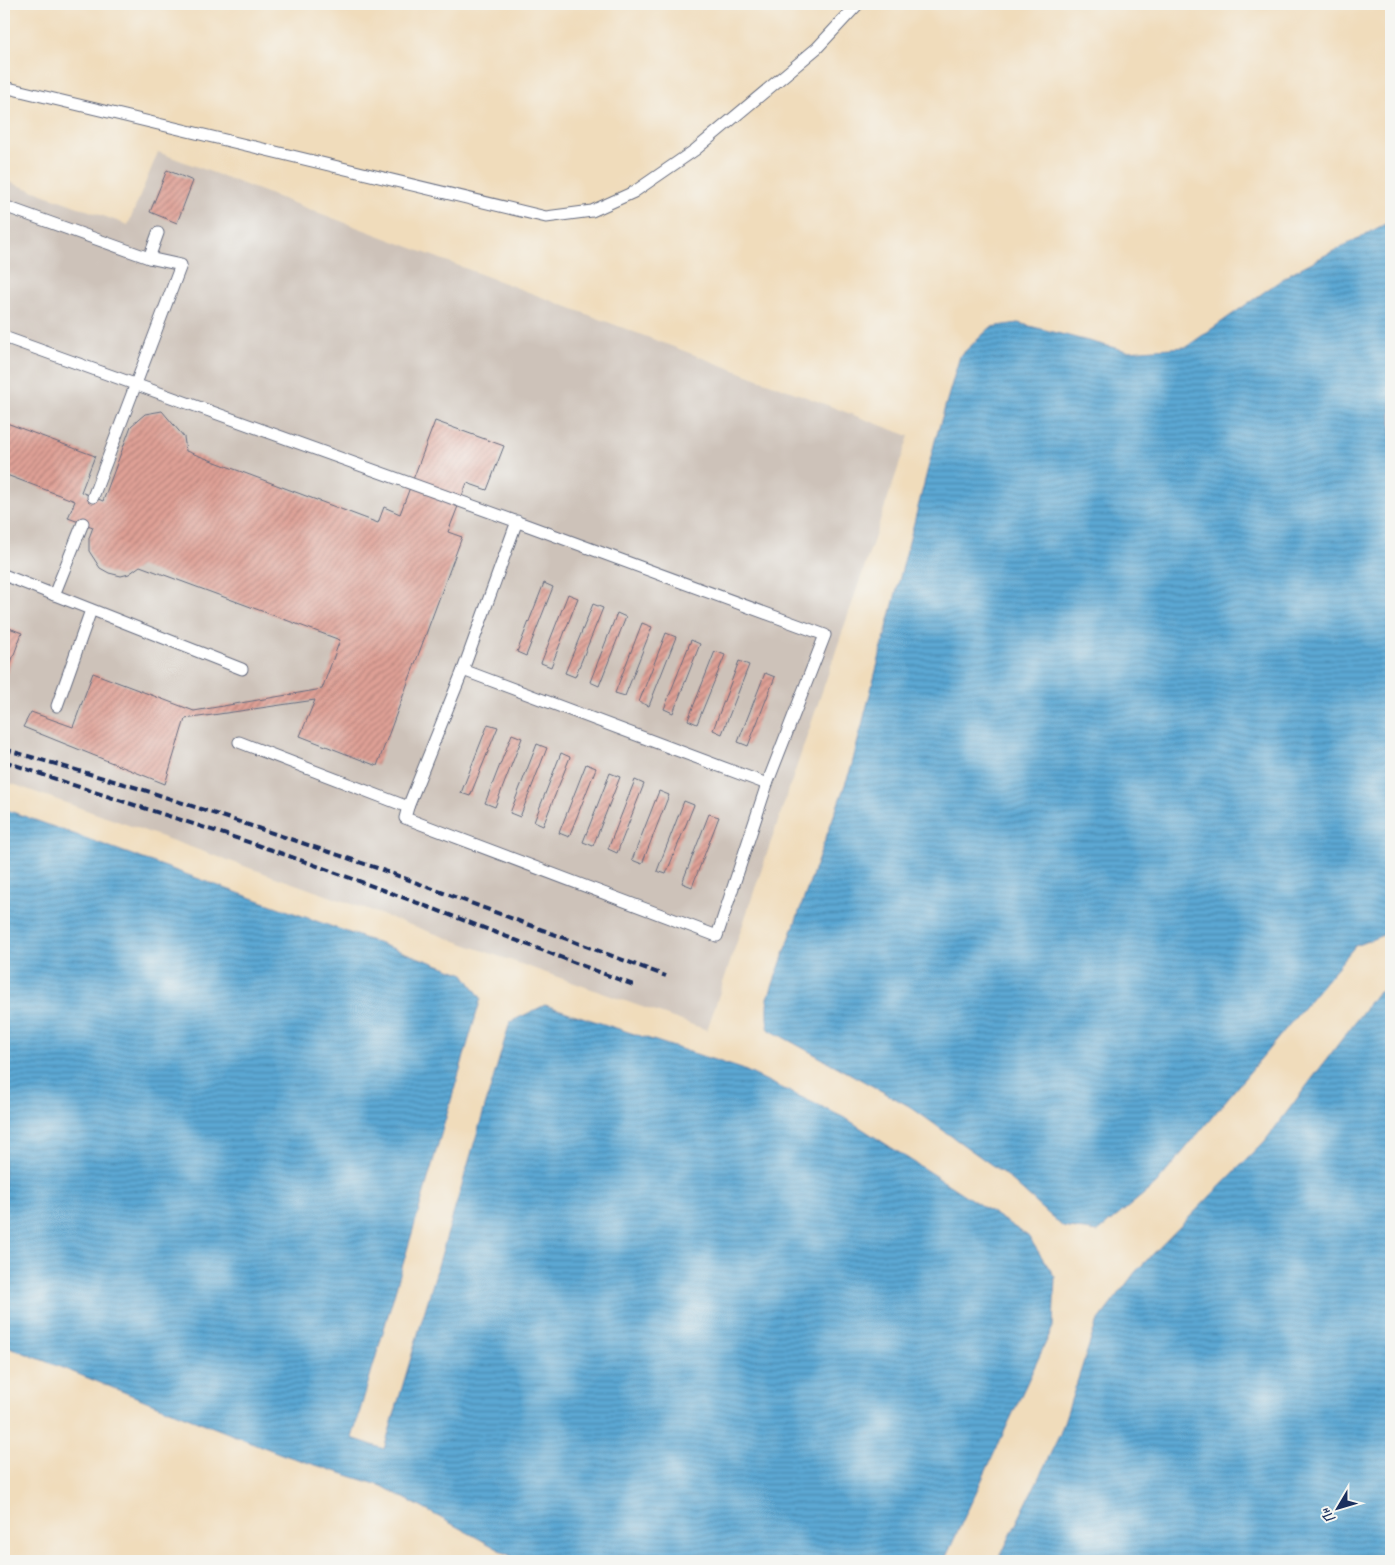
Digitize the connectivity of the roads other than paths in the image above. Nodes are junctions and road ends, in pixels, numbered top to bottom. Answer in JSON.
{"nodes":[{"id":1,"x":858,"y":4,"type":"edge"},
{"id":2,"x":4,"y":87,"type":"edge"},
{"id":3,"x":4,"y":206,"type":"edge"},
{"id":4,"x":158,"y":233,"type":"dead end"},
{"id":5,"x":150,"y":258,"type":"junction"},
{"id":6,"x":4,"y":337,"type":"edge"},
{"id":7,"x":136,"y":384,"type":"junction"},
{"id":8,"x":93,"y":497,"type":"dead end"},
{"id":9,"x":517,"y":521,"type":"junction"},
{"id":10,"x":83,"y":523,"type":"dead end"},
{"id":11,"x":4,"y":575,"type":"edge"},
{"id":12,"x":54,"y":594,"type":"junction"},
{"id":13,"x":91,"y":610,"type":"junction"},
{"id":14,"x":242,"y":669,"type":"dead end"},
{"id":15,"x":463,"y":670,"type":"junction"},
{"id":16,"x":57,"y":706,"type":"dead end"},
{"id":17,"x":239,"y":742,"type":"dead end"},
{"id":18,"x":767,"y":784,"type":"junction"},
{"id":19,"x":408,"y":806,"type":"junction"}],
"edges":[{"from":1,"to":2,"type":"lane"},
{"from":3,"to":5,"type":"lane"},
{"from":4,"to":5,"type":"lane"},
{"from":5,"to":7,"type":"lane"},
{"from":6,"to":7,"type":"lane"},
{"from":7,"to":8,"type":"lane"},
{"from":7,"to":9,"type":"lane"},
{"from":9,"to":15,"type":"lane"},
{"from":9,"to":18,"type":"lane"},
{"from":10,"to":12,"type":"lane"},
{"from":11,"to":12,"type":"lane"},
{"from":12,"to":13,"type":"lane"},
{"from":13,"to":14,"type":"lane"},
{"from":13,"to":16,"type":"lane"},
{"from":15,"to":18,"type":"lane"},
{"from":15,"to":19,"type":"lane"},
{"from":17,"to":19,"type":"lane"},
{"from":18,"to":19,"type":"lane"}]}
